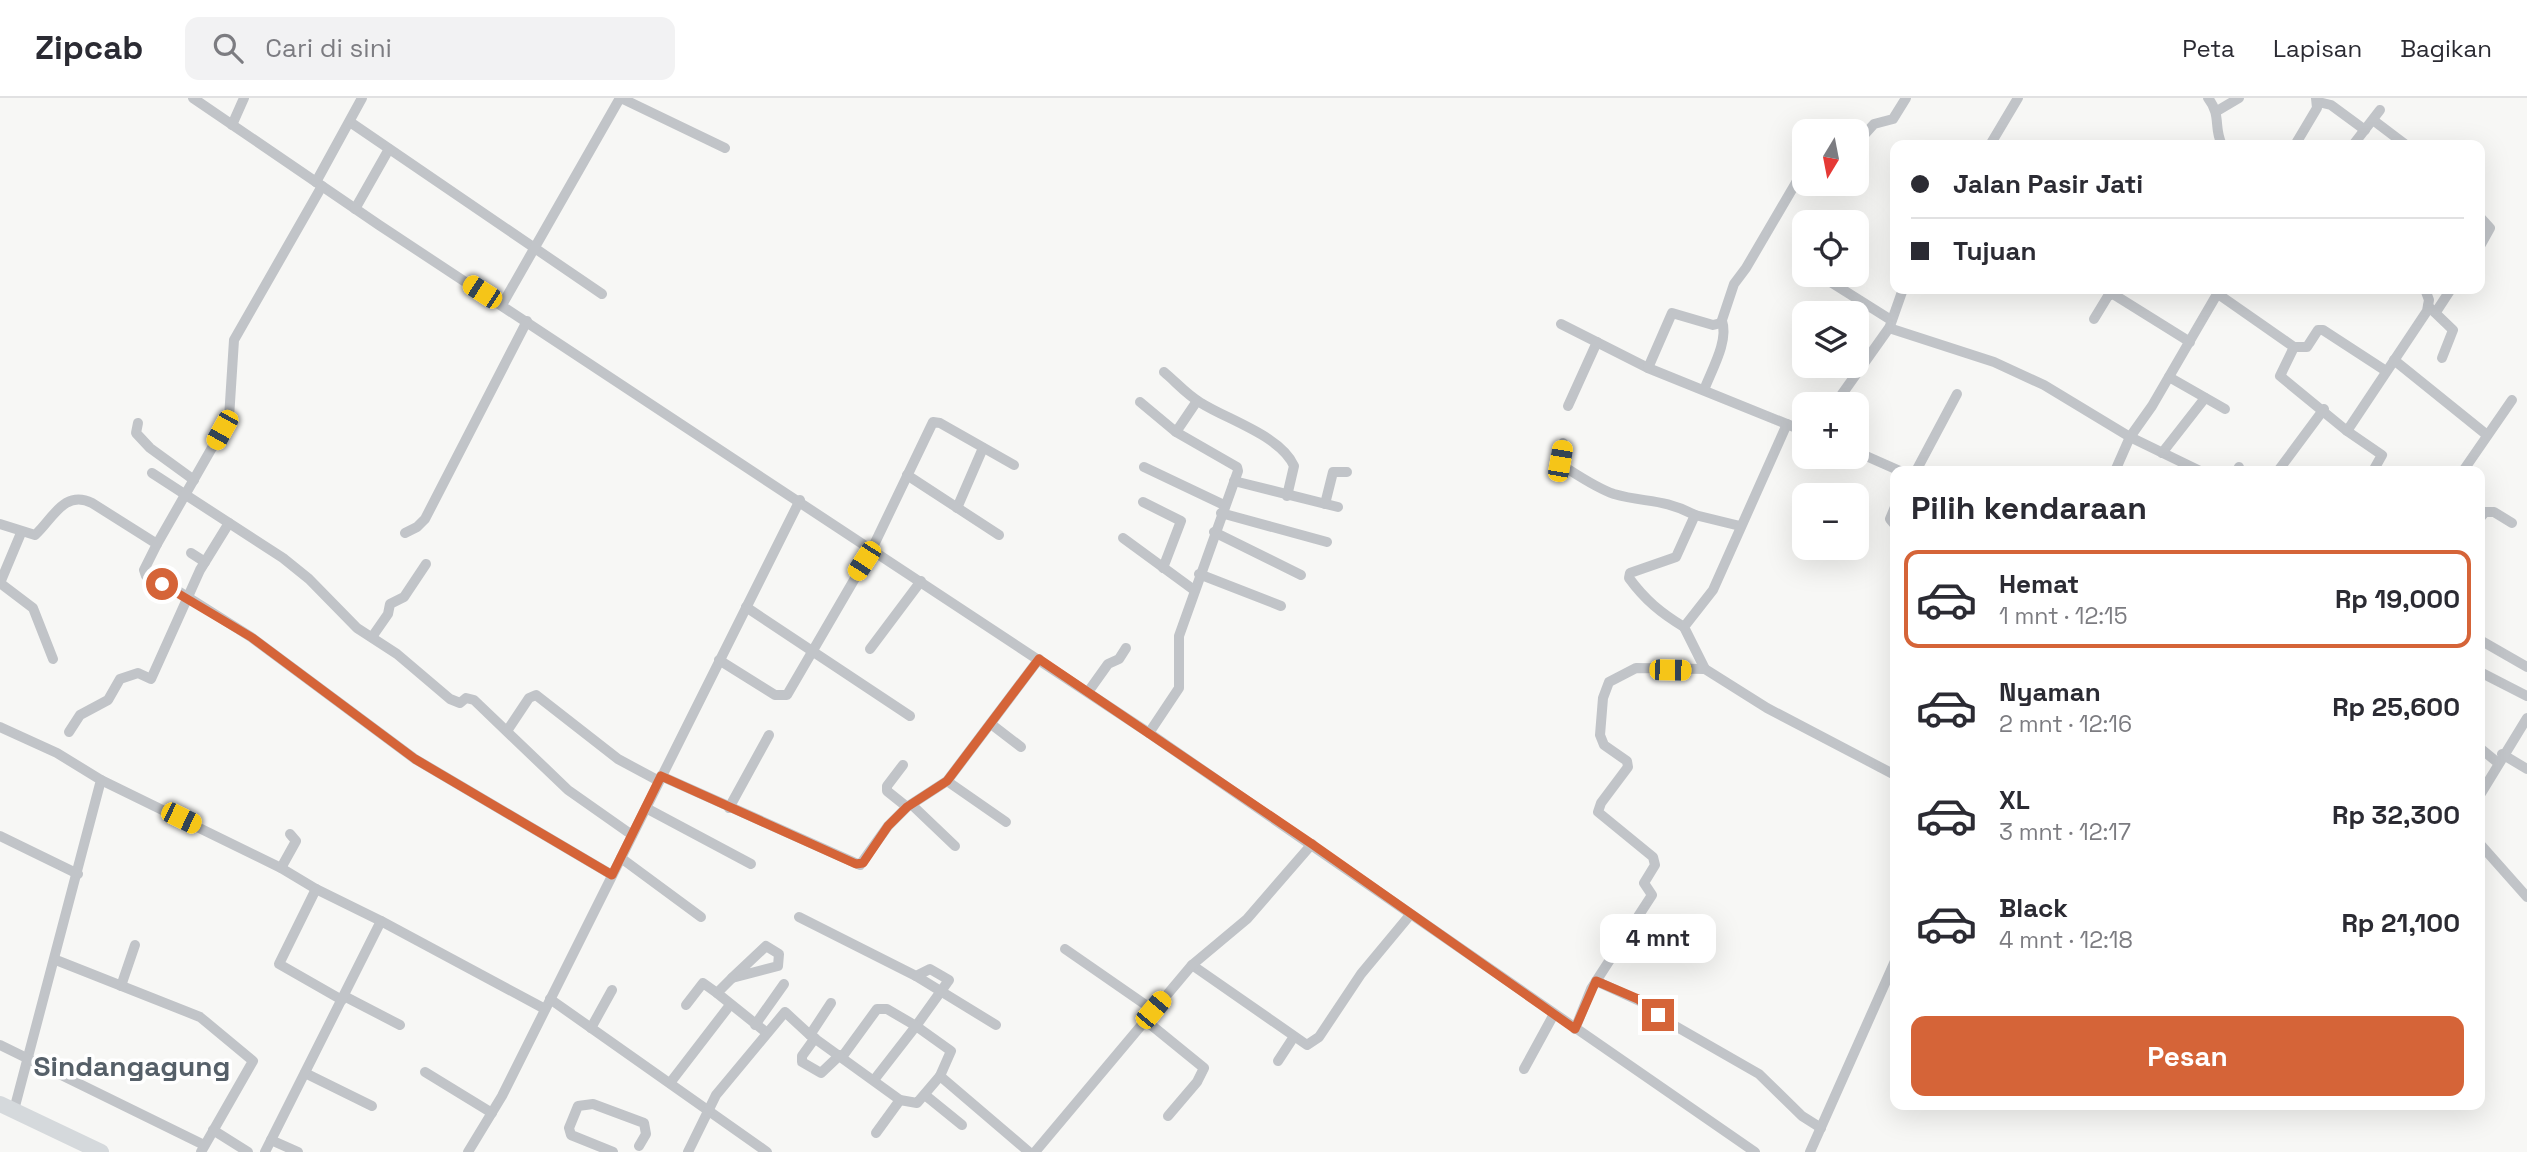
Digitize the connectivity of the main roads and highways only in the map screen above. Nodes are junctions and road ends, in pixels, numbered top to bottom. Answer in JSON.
{"nodes":[{"id":1,"x":7,"y":1107,"type":"edge"},
{"id":2,"x":101,"y":1152,"type":"edge"}],
"edges":[{"from":1,"to":2,"type":"main road"}]}
